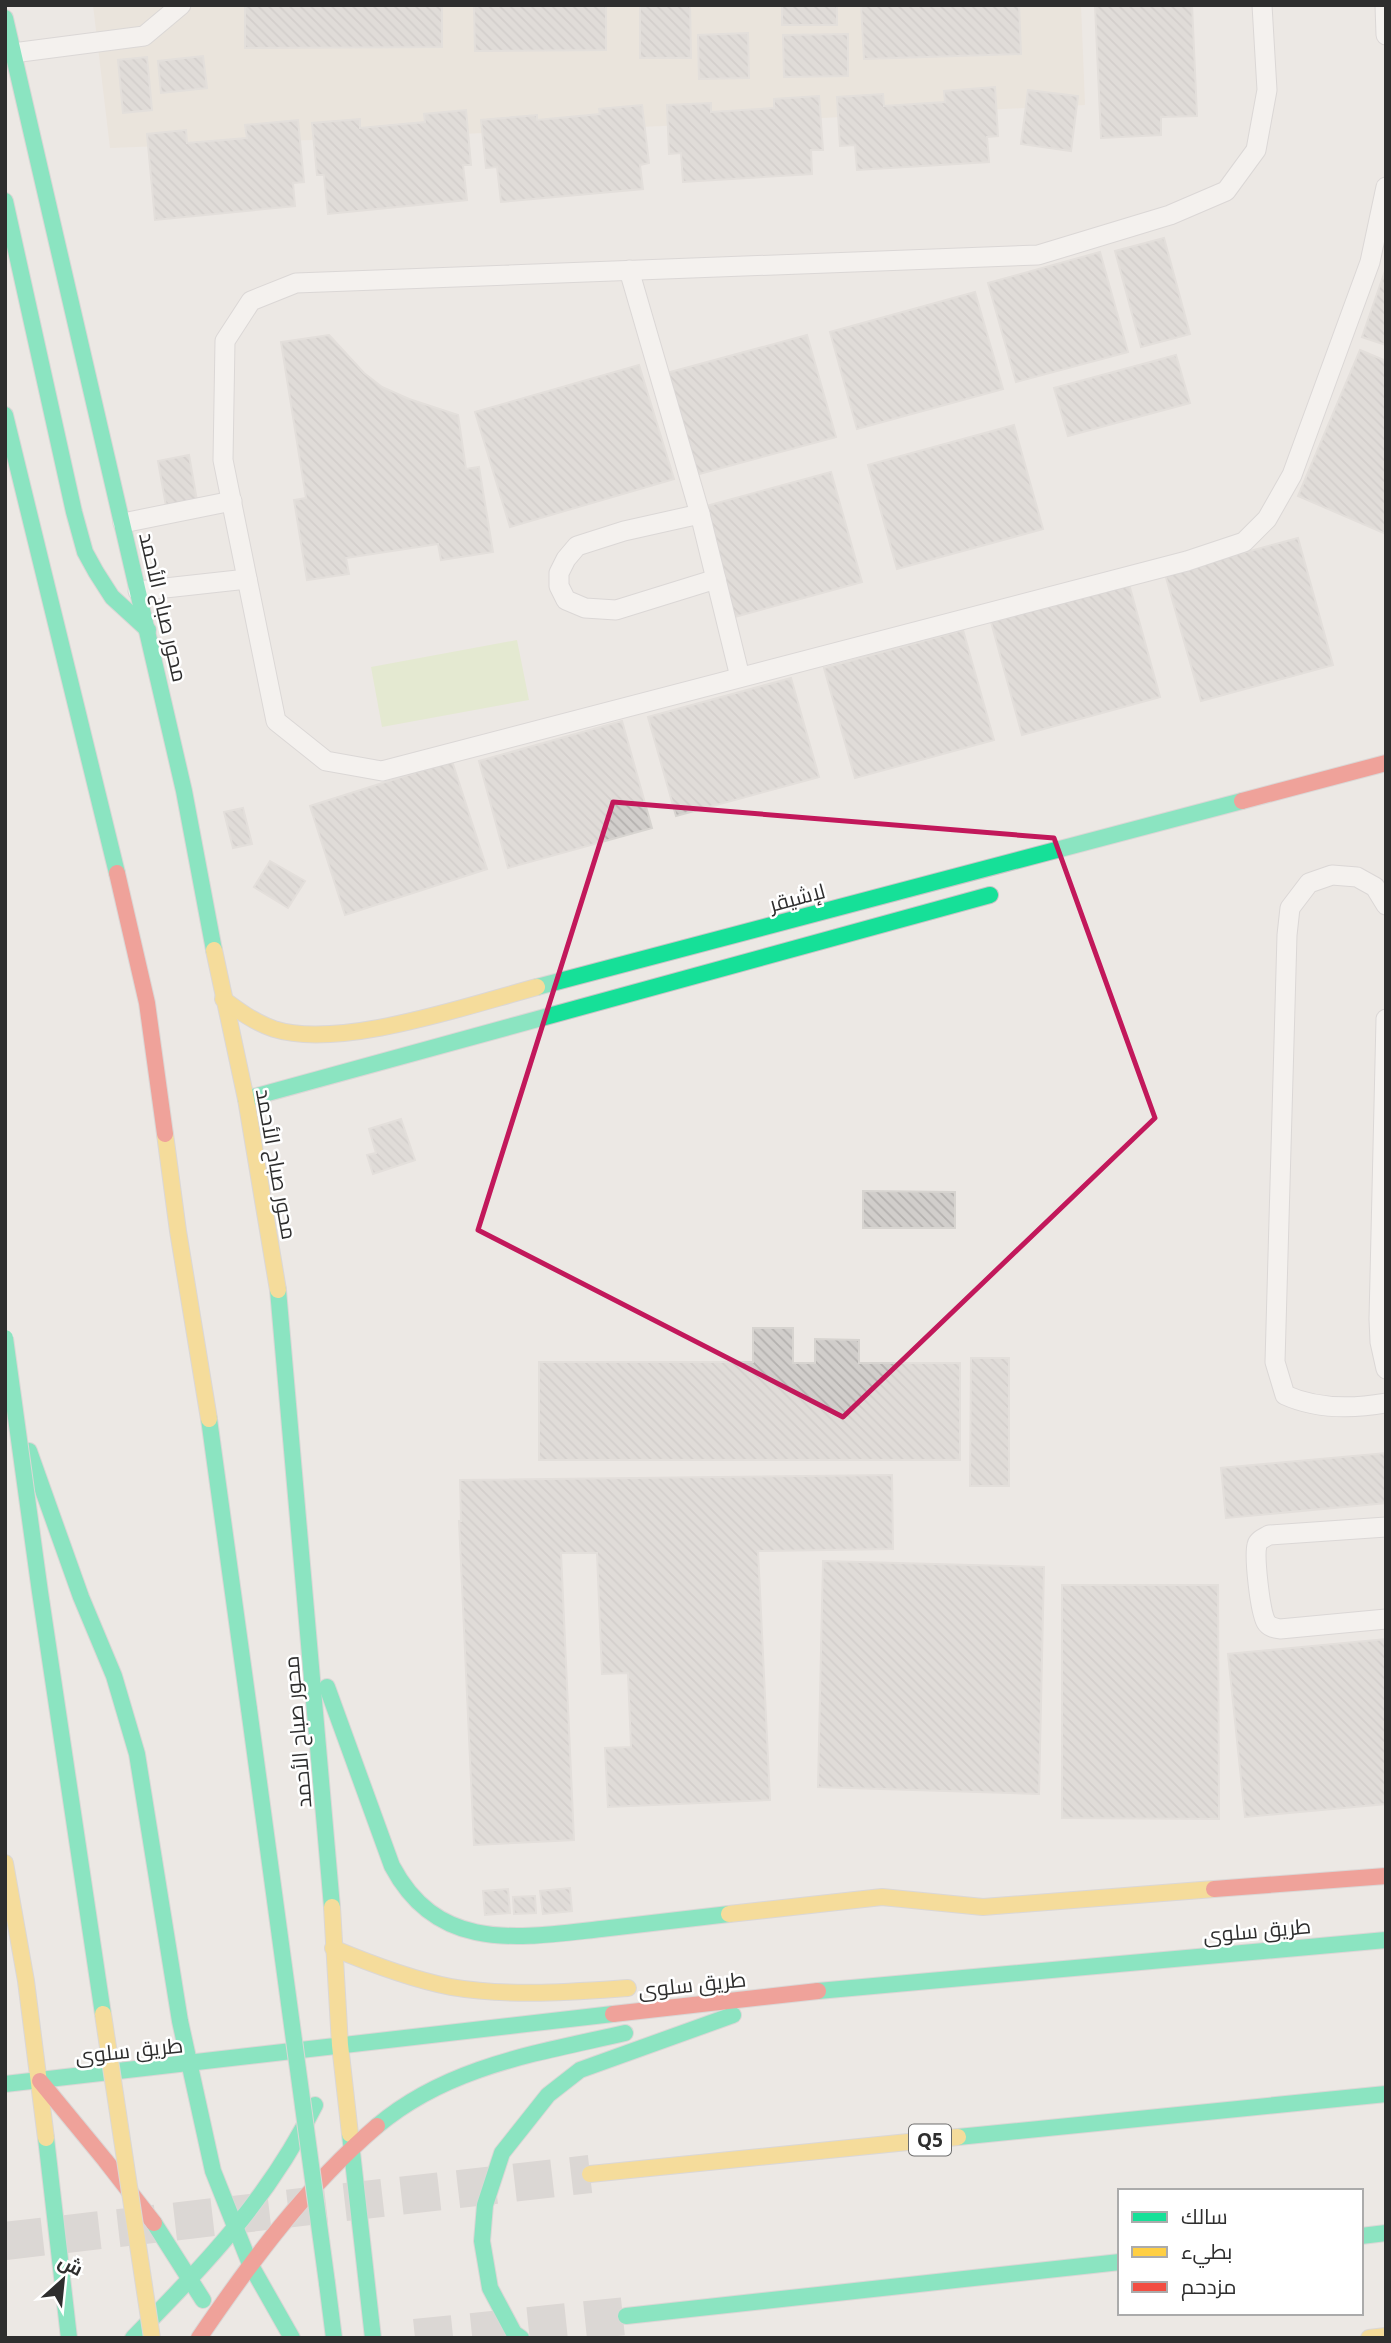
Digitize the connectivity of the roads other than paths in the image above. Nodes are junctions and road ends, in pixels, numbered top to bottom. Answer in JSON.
{"nodes":[{"id":1,"x":181,"y":5,"type":"edge"},
{"id":2,"x":1262,"y":5,"type":"edge"},
{"id":3,"x":1385,"y":5,"type":"edge"},
{"id":4,"x":5,"y":18,"type":"edge"},
{"id":5,"x":1386,"y":35,"type":"edge"},
{"id":6,"x":13,"y":54,"type":"junction"},
{"id":7,"x":1386,"y":187,"type":"edge"},
{"id":8,"x":5,"y":201,"type":"edge"},
{"id":9,"x":629,"y":270,"type":"junction"},
{"id":10,"x":5,"y":415,"type":"edge"},
{"id":11,"x":232,"y":501,"type":"junction"},
{"id":12,"x":700,"y":514,"type":"junction"},
{"id":13,"x":123,"y":523,"type":"junction"},
{"id":14,"x":247,"y":579,"type":"junction"},
{"id":15,"x":716,"y":579,"type":"junction"},
{"id":16,"x":138,"y":591,"type":"junction"},
{"id":17,"x":148,"y":630,"type":"junction"},
{"id":18,"x":740,"y":677,"type":"junction"},
{"id":19,"x":1386,"y":763,"type":"edge"},
{"id":20,"x":1011,"y":889,"type":"dead end"},
{"id":21,"x":1386,"y":905,"type":"edge"},
{"id":22,"x":223,"y":999,"type":"junction"},
{"id":23,"x":1386,"y":1018,"type":"edge"},
{"id":24,"x":246,"y":1099,"type":"junction"},
{"id":25,"x":5,"y":1338,"type":"edge"},
{"id":26,"x":1386,"y":1369,"type":"edge"},
{"id":27,"x":5,"y":1383,"type":"edge"},
{"id":28,"x":1386,"y":1403,"type":"edge"},
{"id":29,"x":1386,"y":1527,"type":"edge"},
{"id":30,"x":1386,"y":1619,"type":"edge"},
{"id":31,"x":309,"y":1639,"type":"junction"},
{"id":32,"x":5,"y":1863,"type":"edge"},
{"id":33,"x":1386,"y":1876,"type":"edge"},
{"id":34,"x":17,"y":1923,"type":"junction"},
{"id":35,"x":1386,"y":1940,"type":"edge"},
{"id":36,"x":333,"y":1948,"type":"junction"},
{"id":37,"x":5,"y":1959,"type":"edge"},
{"id":38,"x":708,"y":1986,"type":"dead end"},
{"id":39,"x":644,"y":1988,"type":"dead end"},
{"id":40,"x":794,"y":1993,"type":"junction"},
{"id":41,"x":340,"y":2045,"type":"junction"},
{"id":42,"x":190,"y":2064,"type":"junction"},
{"id":43,"x":40,"y":2081,"type":"junction"},
{"id":44,"x":5,"y":2084,"type":"edge"},
{"id":45,"x":1386,"y":2094,"type":"edge"},
{"id":46,"x":350,"y":2149,"type":"junction"},
{"id":47,"x":590,"y":2174,"type":"tunnel mouth"},
{"id":48,"x":236,"y":2229,"type":"junction"},
{"id":49,"x":1386,"y":2233,"type":"edge"},
{"id":50,"x":1363,"y":2236,"type":"edge"},
{"id":51,"x":1118,"y":2262,"type":"edge"},
{"id":52,"x":250,"y":2264,"type":"junction"},
{"id":53,"x":191,"y":2278,"type":"junction"},
{"id":54,"x":626,"y":2316,"type":"tunnel mouth"},
{"id":55,"x":213,"y":2318,"type":"junction"},
{"id":56,"x":1386,"y":2336,"type":"edge"},
{"id":57,"x":69,"y":2338,"type":"edge"},
{"id":58,"x":133,"y":2338,"type":"edge"},
{"id":59,"x":152,"y":2338,"type":"edge"},
{"id":60,"x":200,"y":2338,"type":"edge"},
{"id":61,"x":221,"y":2338,"type":"edge"},
{"id":62,"x":292,"y":2338,"type":"edge"},
{"id":63,"x":334,"y":2338,"type":"edge"},
{"id":64,"x":373,"y":2338,"type":"edge"},
{"id":65,"x":521,"y":2338,"type":"edge"},
{"id":66,"x":1369,"y":2338,"type":"edge"}],
"edges":[{"from":1,"to":6,"type":"lane"},
{"from":2,"to":9,"type":"lane"},
{"from":3,"to":5,"type":"lane"},
{"from":4,"to":6,"type":"main road","name":"محور صباح الأحمد"},
{"from":6,"to":13,"type":"main road","name":"محور صباح الأحمد"},
{"from":7,"to":18,"type":"lane"},
{"from":8,"to":17,"type":"main road"},
{"from":9,"to":11,"type":"lane"},
{"from":9,"to":12,"type":"lane"},
{"from":10,"to":63,"type":"main road","name":"محور صباح الأحمد","bridge":true},
{"from":11,"to":13,"type":"lane"},
{"from":11,"to":14,"type":"lane"},
{"from":12,"to":15,"type":"lane"},
{"from":12,"to":15,"type":"lane"},
{"from":13,"to":16,"type":"main road","name":"محور صباح الأحمد"},
{"from":14,"to":16,"type":"lane"},
{"from":14,"to":18,"type":"lane"},
{"from":15,"to":18,"type":"lane"},
{"from":16,"to":17,"type":"main road","name":"محور صباح الأحمد"},
{"from":17,"to":22,"type":"main road","name":"محور صباح الأحمد"},
{"from":19,"to":22,"type":"main road","name":"لإشيقر"},
{"from":20,"to":24,"type":"main road"},
{"from":21,"to":28,"type":"lane"},
{"from":22,"to":24,"type":"main road","name":"محور صباح الأحمد"},
{"from":23,"to":26,"type":"lane"},
{"from":24,"to":31,"type":"main road","name":"محور صباح الأحمد"},
{"from":25,"to":59,"type":"main road","bridge":true},
{"from":27,"to":42,"type":"main road"},
{"from":29,"to":30,"type":"lane"},
{"from":31,"to":33,"type":"main road","name":"طريق سلوى"},
{"from":31,"to":36,"type":"main road","name":"محور صباح الأحمد"},
{"from":32,"to":34,"type":"main road"},
{"from":34,"to":37,"type":"main road"},
{"from":34,"to":43,"type":"main road"},
{"from":35,"to":40,"type":"main road","name":"طريق سلوى"},
{"from":36,"to":39,"type":"main road"},
{"from":36,"to":41,"type":"main road","name":"محور صباح الأحمد"},
{"from":38,"to":40,"type":"main road"},
{"from":40,"to":41,"type":"main road","name":"طريق سلوى"},
{"from":40,"to":46,"type":"main road"},
{"from":40,"to":65,"type":"main road"},
{"from":41,"to":42,"type":"main road","name":"طريق سلوى"},
{"from":41,"to":46,"type":"main road","name":"محور صباح الأحمد"},
{"from":41,"to":48,"type":"main road"},
{"from":42,"to":43,"type":"main road","name":"طريق سلوى"},
{"from":42,"to":48,"type":"main road"},
{"from":43,"to":44,"type":"main road","name":"طريق سلوى"},
{"from":43,"to":53,"type":"main road"},
{"from":43,"to":57,"type":"main road"},
{"from":45,"to":47,"type":"main road","number":"Q5"},
{"from":46,"to":52,"type":"main road"},
{"from":46,"to":64,"type":"main road","name":"محور صباح الأحمد"},
{"from":48,"to":52,"type":"main road"},
{"from":48,"to":53,"type":"main road"},
{"from":49,"to":50,"type":"main road"},
{"from":51,"to":54,"type":"main road"},
{"from":52,"to":55,"type":"main road"},
{"from":52,"to":62,"type":"main road"},
{"from":53,"to":55,"type":"main road"},
{"from":53,"to":58,"type":"main road"},
{"from":55,"to":60,"type":"main road"},
{"from":55,"to":61,"type":"main road"},
{"from":56,"to":66,"type":"main road"}]}
